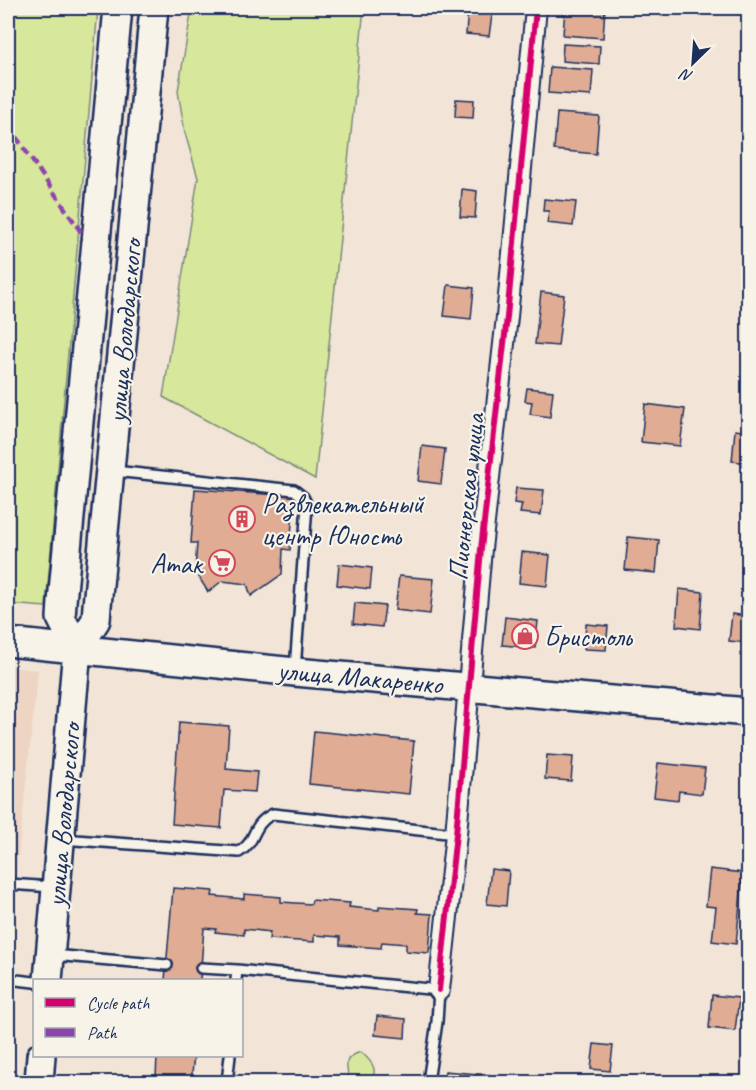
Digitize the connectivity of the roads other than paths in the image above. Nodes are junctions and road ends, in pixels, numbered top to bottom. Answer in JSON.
{"nodes":[{"id":1,"x":118,"y":8,"type":"edge"},
{"id":2,"x":154,"y":8,"type":"edge"},
{"id":3,"x":536,"y":8,"type":"edge"},
{"id":4,"x":111,"y":470,"type":"junction"},
{"id":5,"x":8,"y":642,"type":"edge"},
{"id":6,"x":77,"y":649,"type":"junction"},
{"id":7,"x":295,"y":672,"type":"junction"},
{"id":8,"x":469,"y":687,"type":"junction"},
{"id":9,"x":748,"y":712,"type":"edge"},
{"id":10,"x":456,"y":834,"type":"junction"},
{"id":11,"x":61,"y":839,"type":"junction"},
{"id":12,"x":8,"y":884,"type":"edge"},
{"id":13,"x":57,"y":887,"type":"junction"},
{"id":14,"x":167,"y":965,"type":"dead end"},
{"id":15,"x":49,"y":968,"type":"edge"},
{"id":16,"x":201,"y":968,"type":"dead end"},
{"id":17,"x":237,"y":970,"type":"junction"},
{"id":18,"x":8,"y":979,"type":"edge"},
{"id":19,"x":236,"y":979,"type":"edge"},
{"id":20,"x":33,"y":982,"type":"edge"},
{"id":21,"x":439,"y":990,"type":"junction"},
{"id":22,"x":41,"y":1057,"type":"edge"},
{"id":23,"x":230,"y":1057,"type":"edge"},
{"id":24,"x":39,"y":1083,"type":"edge"},
{"id":25,"x":227,"y":1083,"type":"edge"},
{"id":26,"x":429,"y":1083,"type":"edge"}],
"edges":[{"from":1,"to":6,"type":"main road","name":"улица Володарского"},
{"from":2,"to":4,"type":"main road","name":"улица Володарского"},
{"from":3,"to":8,"type":"street","name":"Пионерская улица"},
{"from":4,"to":6,"type":"main road","name":"улица Володарского"},
{"from":4,"to":7,"type":"lane"},
{"from":5,"to":6,"type":"main road","name":"улица Макаренко"},
{"from":6,"to":7,"type":"main road","name":"улица Макаренко"},
{"from":6,"to":11,"type":"main road","name":"улица Володарского"},
{"from":7,"to":8,"type":"main road","name":"улица Макаренко"},
{"from":8,"to":9,"type":"main road","name":"улица Макаренко"},
{"from":8,"to":10,"type":"street","name":"Пионерская улица"},
{"from":10,"to":11,"type":"lane"},
{"from":10,"to":21,"type":"street","name":"Пионерская улица"},
{"from":11,"to":13,"type":"main road","name":"улица Володарского"},
{"from":12,"to":13,"type":"lane"},
{"from":13,"to":15,"type":"main road","name":"улица Володарского"},
{"from":14,"to":15,"type":"lane"},
{"from":16,"to":17,"type":"lane"},
{"from":17,"to":19,"type":"lane"},
{"from":17,"to":21,"type":"lane"},
{"from":18,"to":20,"type":"lane"},
{"from":21,"to":26,"type":"lane"},
{"from":22,"to":24,"type":"main road"},
{"from":23,"to":25,"type":"lane"}]}
